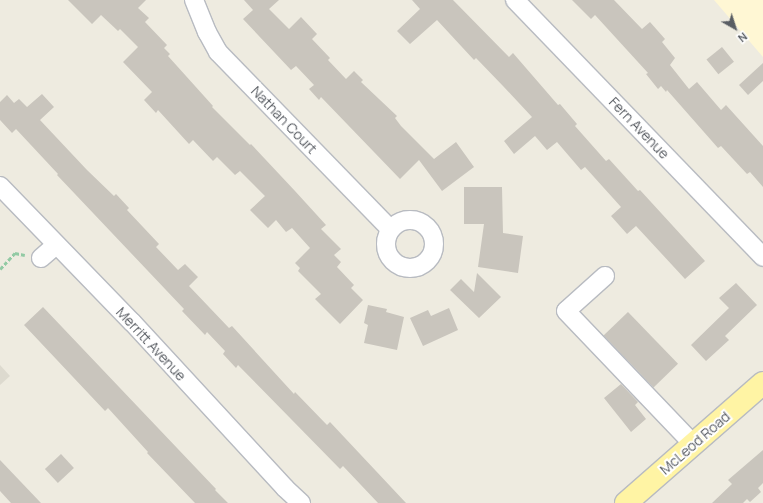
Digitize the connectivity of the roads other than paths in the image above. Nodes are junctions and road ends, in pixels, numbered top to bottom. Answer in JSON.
{"nodes":[{"id":1,"x":194,"y":0,"type":"edge"},
{"id":2,"x":515,"y":0,"type":"edge"},
{"id":3,"x":0,"y":186,"type":"edge"},
{"id":4,"x":390,"y":229,"type":"dead end"},
{"id":5,"x":56,"y":245,"type":"junction"},
{"id":6,"x":763,"y":257,"type":"edge"},
{"id":7,"x":41,"y":258,"type":"road end"},
{"id":8,"x":605,"y":276,"type":"dead end"},
{"id":9,"x":763,"y":383,"type":"edge"},
{"id":10,"x":693,"y":444,"type":"junction"},
{"id":11,"x":301,"y":503,"type":"edge"},
{"id":12,"x":626,"y":503,"type":"edge"}],
"edges":[{"from":1,"to":4,"type":"street","name":"Nathan Court"},
{"from":2,"to":6,"type":"street","name":"Fern Avenue"},
{"from":3,"to":5,"type":"street","name":"Merritt Avenue"},
{"from":5,"to":7,"type":"street"},
{"from":5,"to":11,"type":"street","name":"Merritt Avenue"},
{"from":8,"to":10,"type":"street"},
{"from":9,"to":10,"type":"main road","name":"McLeod Road"},
{"from":10,"to":12,"type":"main road","name":"McLeod Road"}]}
